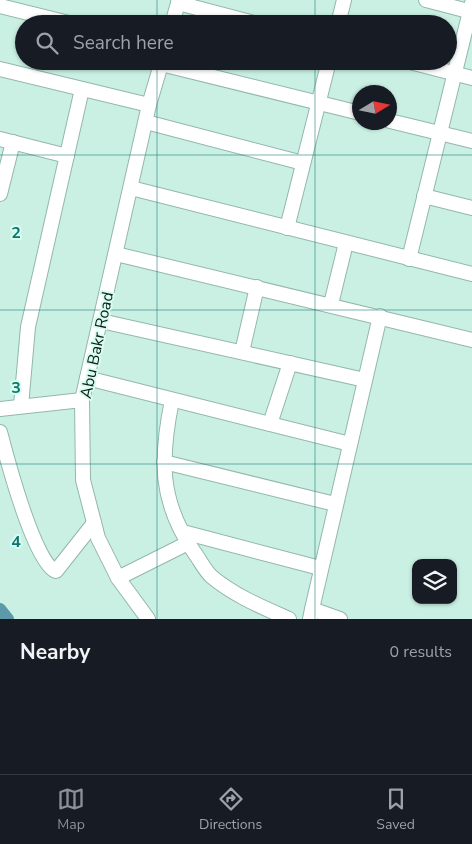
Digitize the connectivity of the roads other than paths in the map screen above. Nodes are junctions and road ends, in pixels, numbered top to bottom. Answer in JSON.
{"nodes":[{"id":1,"x":344,"y":0,"type":"edge"},
{"id":2,"x":426,"y":0,"type":"edge"},
{"id":3,"x":178,"y":2,"type":"edge"},
{"id":4,"x":0,"y":6,"type":"edge"},
{"id":5,"x":471,"y":8,"type":"edge"},
{"id":6,"x":36,"y":15,"type":"edge"},
{"id":7,"x":174,"y":15,"type":"edge"},
{"id":8,"x":225,"y":15,"type":"edge"},
{"id":9,"x":340,"y":15,"type":"edge"},
{"id":10,"x":457,"y":62,"type":"edge"},
{"id":11,"x":0,"y":69,"type":"edge"},
{"id":12,"x":159,"y":70,"type":"edge"},
{"id":13,"x":188,"y":70,"type":"edge"},
{"id":14,"x":327,"y":70,"type":"edge"},
{"id":15,"x":439,"y":70,"type":"edge"},
{"id":16,"x":455,"y":70,"type":"edge"},
{"id":17,"x":454,"y":74,"type":"junction"},
{"id":18,"x":472,"y":78,"type":"edge"},
{"id":19,"x":82,"y":89,"type":"junction"},
{"id":20,"x":318,"y":103,"type":"junction"},
{"id":21,"x":149,"y":105,"type":"junction"},
{"id":22,"x":352,"y":111,"type":"edge"},
{"id":23,"x":146,"y":122,"type":"junction"},
{"id":24,"x":397,"y":123,"type":"edge"},
{"id":25,"x":440,"y":133,"type":"junction"},
{"id":26,"x":6,"y":140,"type":"edge"},
{"id":27,"x":472,"y":142,"type":"edge"},
{"id":28,"x":67,"y":156,"type":"junction"},
{"id":29,"x":303,"y":163,"type":"junction"},
{"id":30,"x":131,"y":188,"type":"junction"},
{"id":31,"x":0,"y":194,"type":"edge"},
{"id":32,"x":424,"y":196,"type":"junction"},
{"id":33,"x":472,"y":208,"type":"edge"},
{"id":34,"x":287,"y":228,"type":"junction"},
{"id":35,"x":346,"y":243,"type":"junction"},
{"id":36,"x":116,"y":254,"type":"junction"},
{"id":37,"x":409,"y":259,"type":"junction"},
{"id":38,"x":472,"y":274,"type":"edge"},
{"id":39,"x":257,"y":287,"type":"junction"},
{"id":40,"x":331,"y":304,"type":"junction"},
{"id":41,"x":380,"y":316,"type":"junction"},
{"id":42,"x":100,"y":320,"type":"junction"},
{"id":43,"x":472,"y":340,"type":"edge"},
{"id":44,"x":242,"y":352,"type":"junction"},
{"id":45,"x":290,"y":363,"type":"junction"},
{"id":46,"x":87,"y":378,"type":"junction"},
{"id":47,"x":365,"y":380,"type":"junction"},
{"id":48,"x":82,"y":400,"type":"junction"},
{"id":49,"x":172,"y":400,"type":"junction"},
{"id":50,"x":21,"y":406,"type":"junction"},
{"id":51,"x":0,"y":409,"type":"edge"},
{"id":52,"x":270,"y":424,"type":"junction"},
{"id":53,"x":0,"y":432,"type":"edge"},
{"id":54,"x":350,"y":444,"type":"junction"},
{"id":55,"x":164,"y":462,"type":"junction"},
{"id":56,"x":335,"y":504,"type":"junction"},
{"id":57,"x":94,"y":524,"type":"junction"},
{"id":58,"x":185,"y":538,"type":"junction"},
{"id":59,"x":320,"y":568,"type":"junction"},
{"id":60,"x":118,"y":578,"type":"junction"},
{"id":61,"x":311,"y":614,"type":"edge"},
{"id":62,"x":148,"y":619,"type":"edge"},
{"id":63,"x":289,"y":619,"type":"edge"},
{"id":64,"x":340,"y":619,"type":"edge"}],
"edges":[{"from":1,"to":9,"type":"street"},
{"from":2,"to":5,"type":"street"},
{"from":3,"to":7,"type":"street"},
{"from":3,"to":8,"type":"street"},
{"from":4,"to":6,"type":"street"},
{"from":5,"to":10,"type":"street"},
{"from":11,"to":19,"type":"street"},
{"from":12,"to":21,"type":"street","name":"Abu Bakr Road"},
{"from":13,"to":20,"type":"street"},
{"from":14,"to":20,"type":"street"},
{"from":15,"to":17,"type":"street"},
{"from":16,"to":17,"type":"street"},
{"from":17,"to":18,"type":"street"},
{"from":17,"to":25,"type":"street"},
{"from":19,"to":21,"type":"street"},
{"from":19,"to":28,"type":"street"},
{"from":20,"to":22,"type":"street"},
{"from":20,"to":29,"type":"street"},
{"from":21,"to":23,"type":"street","name":"Abu Bakr Road"},
{"from":23,"to":29,"type":"street"},
{"from":23,"to":30,"type":"street","name":"Abu Bakr Road"},
{"from":24,"to":25,"type":"street"},
{"from":25,"to":27,"type":"street"},
{"from":25,"to":32,"type":"street"},
{"from":26,"to":28,"type":"street"},
{"from":26,"to":31,"type":"street"},
{"from":28,"to":50,"type":"street"},
{"from":29,"to":34,"type":"street"},
{"from":30,"to":34,"type":"street"},
{"from":30,"to":36,"type":"street","name":"Abu Bakr Road"},
{"from":32,"to":33,"type":"street"},
{"from":32,"to":37,"type":"street"},
{"from":34,"to":35,"type":"street"},
{"from":35,"to":37,"type":"street"},
{"from":35,"to":40,"type":"street"},
{"from":36,"to":39,"type":"street"},
{"from":36,"to":42,"type":"street","name":"Abu Bakr Road"},
{"from":37,"to":38,"type":"street"},
{"from":39,"to":40,"type":"street"},
{"from":39,"to":44,"type":"street"},
{"from":40,"to":41,"type":"street"},
{"from":41,"to":43,"type":"street"},
{"from":41,"to":47,"type":"street"},
{"from":42,"to":44,"type":"street"},
{"from":42,"to":46,"type":"street","name":"Abu Bakr Road"},
{"from":44,"to":45,"type":"street"},
{"from":45,"to":47,"type":"street"},
{"from":45,"to":52,"type":"street"},
{"from":46,"to":48,"type":"street","name":"Abu Bakr Road"},
{"from":46,"to":49,"type":"street"},
{"from":47,"to":54,"type":"street"},
{"from":48,"to":50,"type":"street"},
{"from":48,"to":57,"type":"street","name":"Abu Bakr Road"},
{"from":49,"to":52,"type":"street"},
{"from":49,"to":55,"type":"street"},
{"from":50,"to":51,"type":"street"},
{"from":52,"to":54,"type":"street"},
{"from":53,"to":57,"type":"street"},
{"from":54,"to":56,"type":"street"},
{"from":55,"to":56,"type":"street"},
{"from":55,"to":58,"type":"street"},
{"from":56,"to":59,"type":"street"},
{"from":57,"to":60,"type":"street","name":"Abu Bakr Road"},
{"from":58,"to":59,"type":"street"},
{"from":58,"to":60,"type":"street"},
{"from":58,"to":63,"type":"street"},
{"from":59,"to":61,"type":"street"},
{"from":60,"to":62,"type":"street","name":"Abu Bakr Road"},
{"from":61,"to":64,"type":"street"}]}
